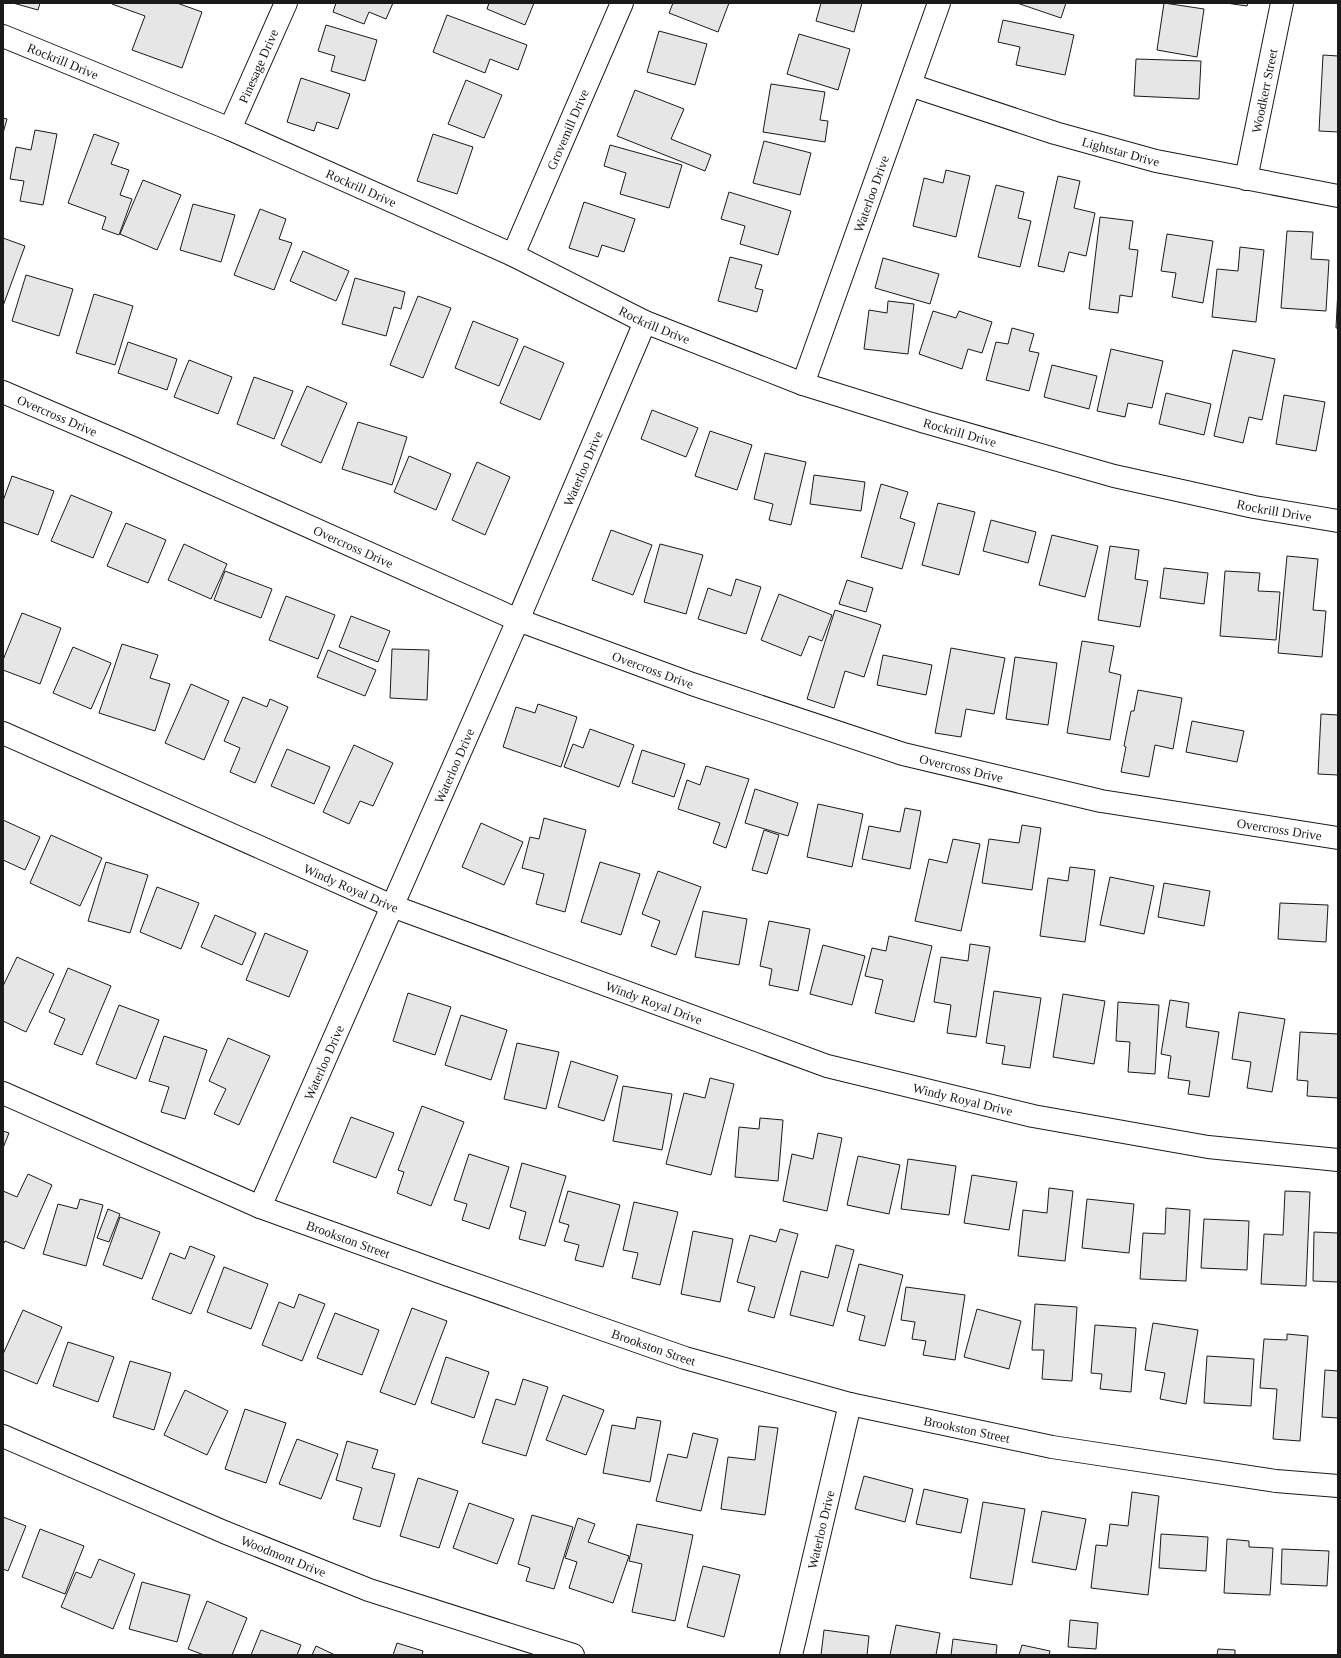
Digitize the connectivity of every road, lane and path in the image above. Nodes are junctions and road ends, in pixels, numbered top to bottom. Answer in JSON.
{"nodes":[{"id":1,"x":286,"y":3,"type":"edge"},
{"id":2,"x":622,"y":3,"type":"edge"},
{"id":3,"x":939,"y":3,"type":"edge"},
{"id":4,"x":1282,"y":3,"type":"edge"},
{"id":5,"x":3,"y":36,"type":"edge"},
{"id":6,"x":910,"y":85,"type":"junction"},
{"id":7,"x":230,"y":129,"type":"junction"},
{"id":8,"x":1246,"y":179,"type":"junction"},
{"id":9,"x":1338,"y":196,"type":"edge"},
{"id":10,"x":513,"y":255,"type":"junction"},
{"id":11,"x":644,"y":322,"type":"junction"},
{"id":12,"x":803,"y":384,"type":"junction"},
{"id":13,"x":3,"y":392,"type":"edge"},
{"id":14,"x":1338,"y":521,"type":"edge"},
{"id":15,"x":518,"y":620,"type":"junction"},
{"id":16,"x":3,"y":733,"type":"edge"},
{"id":17,"x":1338,"y":838,"type":"edge"},
{"id":18,"x":392,"y":906,"type":"junction"},
{"id":19,"x":3,"y":1093,"type":"edge"},
{"id":20,"x":1338,"y":1160,"type":"edge"},
{"id":21,"x":260,"y":1207,"type":"junction"},
{"id":22,"x":850,"y":1404,"type":"junction"},
{"id":23,"x":3,"y":1436,"type":"edge"},
{"id":24,"x":1338,"y":1486,"type":"edge"},
{"id":25,"x":573,"y":1655,"type":"edge"},
{"id":26,"x":791,"y":1655,"type":"edge"}],
"edges":[{"from":1,"to":7,"type":"street","name":"Pinesage Drive"},
{"from":2,"to":10,"type":"street","name":"Grovemill Drive"},
{"from":3,"to":6,"type":"street","name":"Waterloo Drive"},
{"from":4,"to":8,"type":"street","name":"Woodkerr Street"},
{"from":5,"to":7,"type":"street","name":"Rockrill Drive"},
{"from":6,"to":8,"type":"street","name":"Lightstar Drive"},
{"from":6,"to":12,"type":"street","name":"Waterloo Drive"},
{"from":7,"to":10,"type":"street","name":"Rockrill Drive"},
{"from":8,"to":9,"type":"street","name":"Lightstar Drive"},
{"from":10,"to":11,"type":"street","name":"Rockrill Drive"},
{"from":11,"to":12,"type":"street","name":"Rockrill Drive"},
{"from":11,"to":15,"type":"street","name":"Waterloo Drive"},
{"from":12,"to":14,"type":"street","name":"Rockrill Drive"},
{"from":13,"to":15,"type":"street","name":"Overcross Drive"},
{"from":15,"to":17,"type":"street","name":"Overcross Drive"},
{"from":15,"to":18,"type":"street","name":"Waterloo Drive"},
{"from":16,"to":18,"type":"street","name":"Windy Royal Drive"},
{"from":18,"to":20,"type":"street","name":"Windy Royal Drive"},
{"from":18,"to":21,"type":"street","name":"Waterloo Drive"},
{"from":19,"to":21,"type":"street","name":"Brookston Street"},
{"from":21,"to":22,"type":"street","name":"Brookston Street"},
{"from":22,"to":24,"type":"street","name":"Brookston Street"},
{"from":22,"to":26,"type":"street","name":"Waterloo Drive"},
{"from":23,"to":25,"type":"street","name":"Woodmont Drive"}]}
